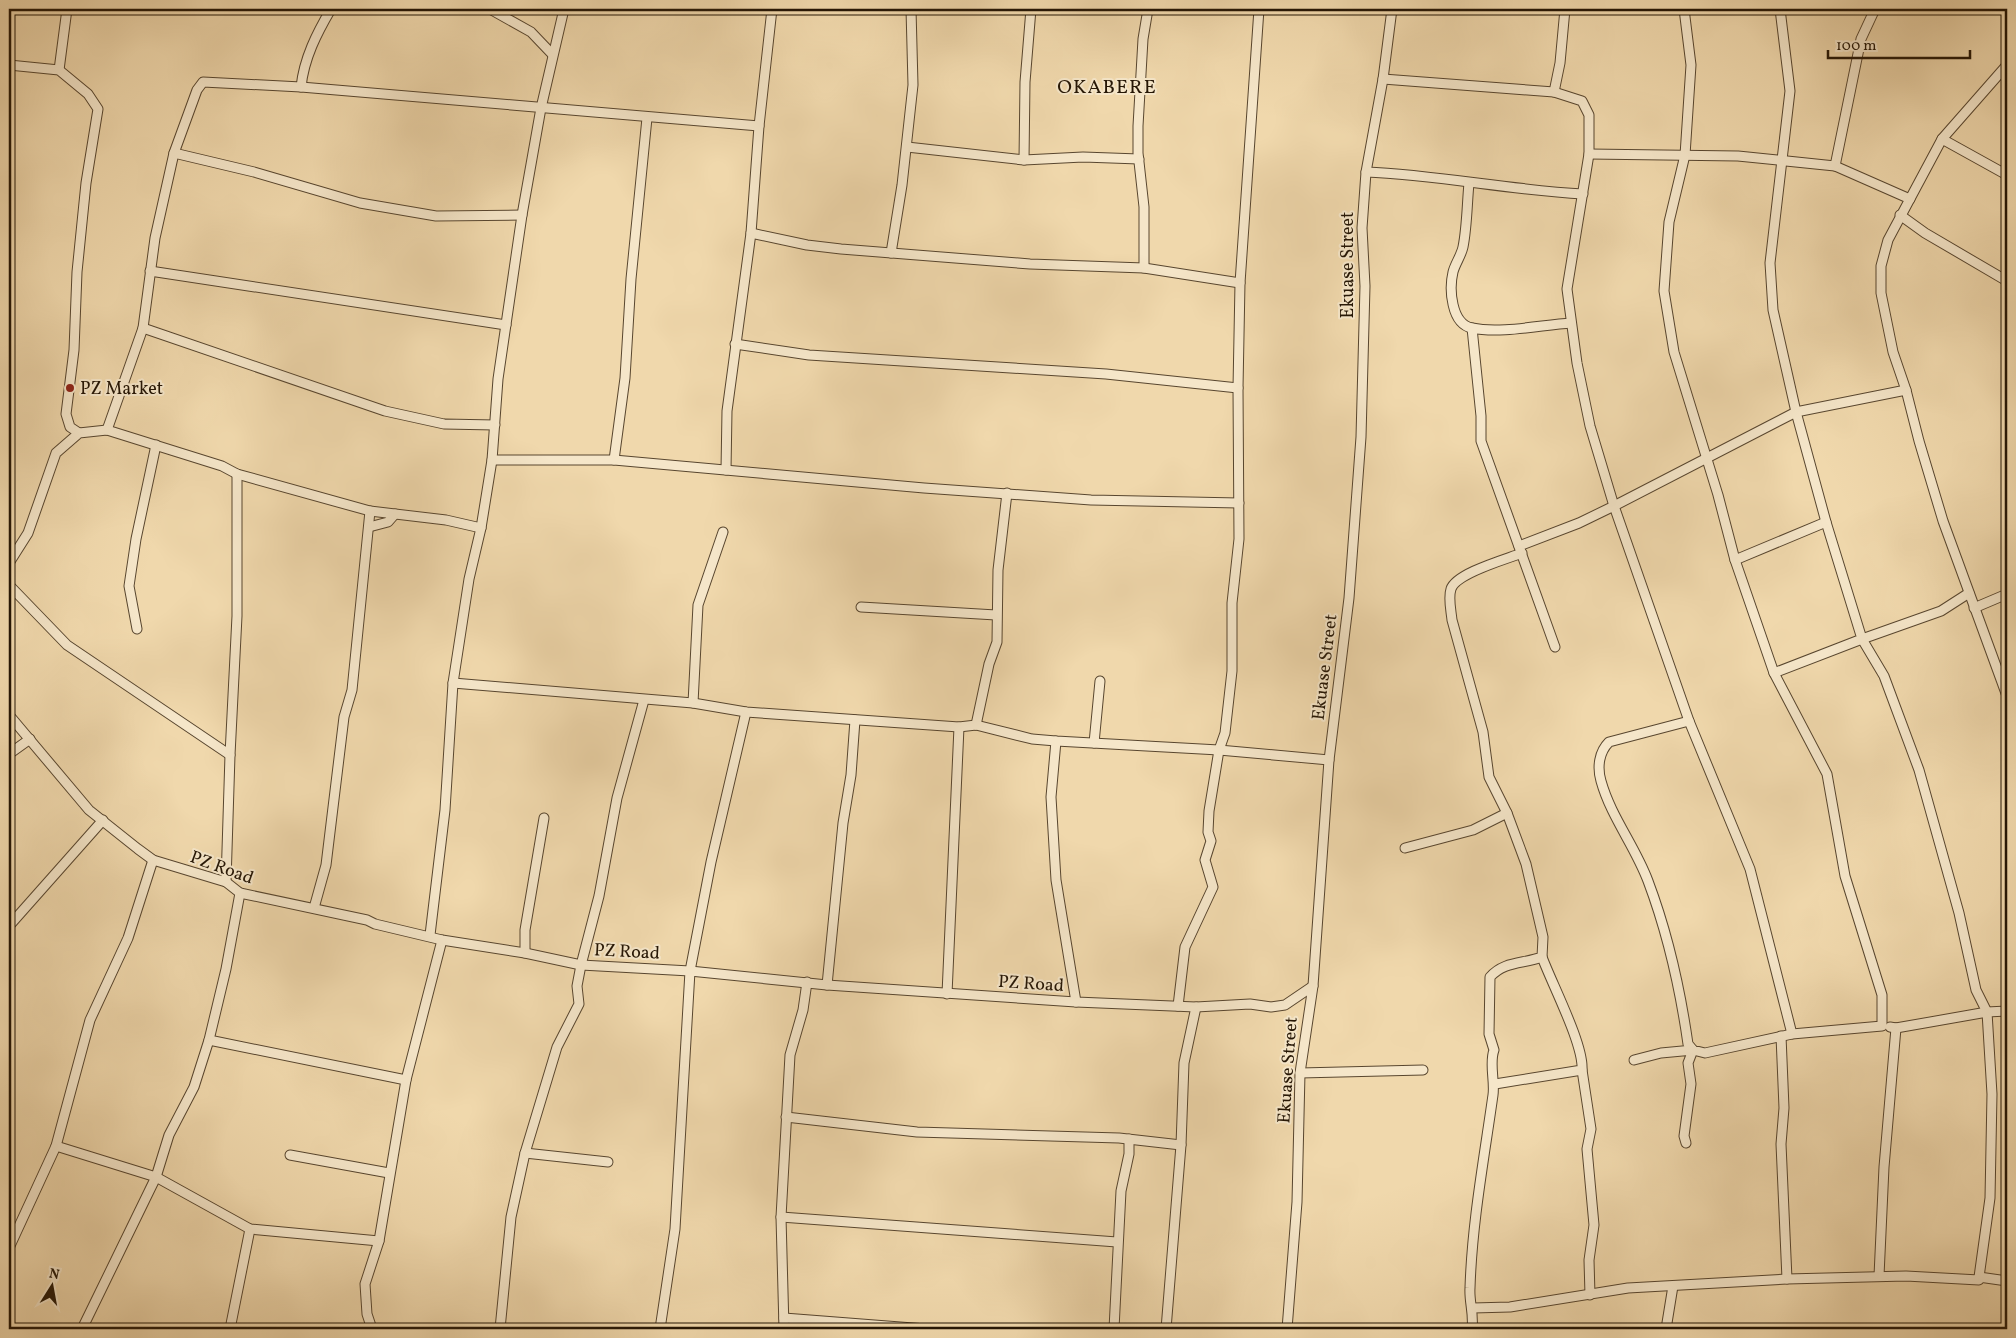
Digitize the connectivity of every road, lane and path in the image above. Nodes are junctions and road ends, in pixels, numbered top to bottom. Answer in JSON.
{"nodes":[{"id":1,"x":67,"y":9,"type":"edge"},
{"id":2,"x":331,"y":9,"type":"edge"},
{"id":3,"x":490,"y":9,"type":"edge"},
{"id":4,"x":564,"y":9,"type":"edge"},
{"id":5,"x":772,"y":9,"type":"edge"},
{"id":6,"x":911,"y":9,"type":"edge"},
{"id":7,"x":1031,"y":9,"type":"edge"},
{"id":8,"x":1148,"y":9,"type":"edge"},
{"id":9,"x":1259,"y":9,"type":"edge"},
{"id":10,"x":1392,"y":9,"type":"edge"},
{"id":11,"x":1565,"y":9,"type":"edge"},
{"id":12,"x":1684,"y":9,"type":"edge"},
{"id":13,"x":1780,"y":9,"type":"edge"},
{"id":14,"x":1875,"y":9,"type":"edge"},
{"id":15,"x":552,"y":54,"type":"junction"},
{"id":16,"x":9,"y":65,"type":"edge"},
{"id":17,"x":2007,"y":65,"type":"edge"},
{"id":18,"x":59,"y":70,"type":"junction"},
{"id":19,"x":1383,"y":79,"type":"junction"},
{"id":20,"x":301,"y":87,"type":"junction"},
{"id":21,"x":1554,"y":92,"type":"junction"},
{"id":22,"x":541,"y":108,"type":"junction"},
{"id":23,"x":648,"y":118,"type":"junction"},
{"id":24,"x":759,"y":126,"type":"junction"},
{"id":25,"x":1942,"y":139,"type":"junction"},
{"id":26,"x":907,"y":146,"type":"junction"},
{"id":27,"x":174,"y":153,"type":"junction"},
{"id":28,"x":1589,"y":154,"type":"junction"},
{"id":29,"x":1685,"y":156,"type":"junction"},
{"id":30,"x":1024,"y":160,"type":"junction"},
{"id":31,"x":1139,"y":160,"type":"junction"},
{"id":32,"x":1780,"y":162,"type":"junction"},
{"id":33,"x":1834,"y":166,"type":"junction"},
{"id":34,"x":1366,"y":172,"type":"junction"},
{"id":35,"x":2007,"y":175,"type":"edge"},
{"id":36,"x":1469,"y":183,"type":"junction"},
{"id":37,"x":1583,"y":194,"type":"junction"},
{"id":38,"x":1910,"y":199,"type":"junction"},
{"id":39,"x":1900,"y":214,"type":"junction"},
{"id":40,"x":522,"y":215,"type":"junction"},
{"id":41,"x":750,"y":233,"type":"junction"},
{"id":42,"x":891,"y":253,"type":"junction"},
{"id":43,"x":1144,"y":268,"type":"junction"},
{"id":44,"x":150,"y":271,"type":"junction"},
{"id":45,"x":2007,"y":281,"type":"edge"},
{"id":46,"x":1240,"y":283,"type":"junction"},
{"id":47,"x":1571,"y":323,"type":"junction"},
{"id":48,"x":506,"y":325,"type":"junction"},
{"id":49,"x":143,"y":328,"type":"junction"},
{"id":50,"x":1472,"y":328,"type":"junction"},
{"id":51,"x":735,"y":344,"type":"junction"},
{"id":52,"x":1238,"y":388,"type":"junction"},
{"id":53,"x":1906,"y":390,"type":"junction"},
{"id":54,"x":1796,"y":412,"type":"junction"},
{"id":55,"x":495,"y":425,"type":"junction"},
{"id":56,"x":107,"y":430,"type":"junction"},
{"id":57,"x":79,"y":433,"type":"junction"},
{"id":58,"x":156,"y":445,"type":"junction"},
{"id":59,"x":492,"y":460,"type":"junction"},
{"id":60,"x":614,"y":460,"type":"junction"},
{"id":61,"x":1706,"y":460,"type":"junction"},
{"id":62,"x":726,"y":470,"type":"junction"},
{"id":63,"x":237,"y":474,"type":"junction"},
{"id":64,"x":1007,"y":493,"type":"junction"},
{"id":65,"x":1239,"y":503,"type":"junction"},
{"id":66,"x":1614,"y":506,"type":"junction"},
{"id":67,"x":370,"y":511,"type":"junction"},
{"id":68,"x":394,"y":514,"type":"junction"},
{"id":69,"x":1826,"y":522,"type":"junction"},
{"id":70,"x":370,"y":527,"type":"junction"},
{"id":71,"x":481,"y":528,"type":"junction"},
{"id":72,"x":723,"y":532,"type":"dead end"},
{"id":73,"x":1521,"y":549,"type":"junction"},
{"id":74,"x":1735,"y":560,"type":"junction"},
{"id":75,"x":9,"y":561,"type":"edge"},
{"id":76,"x":9,"y":584,"type":"edge"},
{"id":77,"x":1969,"y":593,"type":"junction"},
{"id":78,"x":2007,"y":594,"type":"edge"},
{"id":79,"x":861,"y":607,"type":"dead end"},
{"id":80,"x":1974,"y":608,"type":"junction"},
{"id":81,"x":996,"y":615,"type":"junction"},
{"id":82,"x":137,"y":629,"type":"dead end"},
{"id":83,"x":1862,"y":639,"type":"junction"},
{"id":84,"x":1555,"y":647,"type":"dead end"},
{"id":85,"x":1774,"y":673,"type":"junction"},
{"id":86,"x":1100,"y":682,"type":"dead end"},
{"id":87,"x":453,"y":683,"type":"junction"},
{"id":88,"x":2007,"y":696,"type":"edge"},
{"id":89,"x":644,"y":700,"type":"junction"},
{"id":90,"x":693,"y":703,"type":"junction"},
{"id":91,"x":746,"y":712,"type":"junction"},
{"id":92,"x":9,"y":714,"type":"edge"},
{"id":93,"x":855,"y":720,"type":"junction"},
{"id":94,"x":1689,"y":721,"type":"junction"},
{"id":95,"x":976,"y":725,"type":"junction"},
{"id":96,"x":959,"y":727,"type":"junction"},
{"id":97,"x":30,"y":739,"type":"junction"},
{"id":98,"x":1056,"y":742,"type":"junction"},
{"id":99,"x":1094,"y":743,"type":"junction"},
{"id":100,"x":1219,"y":750,"type":"junction"},
{"id":101,"x":9,"y":754,"type":"edge"},
{"id":102,"x":230,"y":755,"type":"junction"},
{"id":103,"x":1329,"y":760,"type":"junction"},
{"id":104,"x":1507,"y":813,"type":"junction"},
{"id":105,"x":544,"y":818,"type":"dead end"},
{"id":106,"x":103,"y":820,"type":"junction"},
{"id":107,"x":1405,"y":848,"type":"dead end"},
{"id":108,"x":153,"y":860,"type":"junction"},
{"id":109,"x":226,"y":882,"type":"junction"},
{"id":110,"x":240,"y":892,"type":"junction"},
{"id":111,"x":314,"y":908,"type":"junction"},
{"id":112,"x":9,"y":926,"type":"edge"},
{"id":113,"x":430,"y":935,"type":"junction"},
{"id":114,"x":442,"y":940,"type":"junction"},
{"id":115,"x":525,"y":953,"type":"junction"},
{"id":116,"x":1542,"y":957,"type":"junction"},
{"id":117,"x":581,"y":965,"type":"junction"},
{"id":118,"x":690,"y":972,"type":"junction"},
{"id":119,"x":806,"y":982,"type":"junction"},
{"id":120,"x":827,"y":986,"type":"junction"},
{"id":121,"x":1313,"y":986,"type":"junction"},
{"id":122,"x":947,"y":994,"type":"junction"},
{"id":123,"x":1076,"y":1002,"type":"junction"},
{"id":124,"x":1178,"y":1006,"type":"junction"},
{"id":125,"x":1196,"y":1007,"type":"junction"},
{"id":126,"x":1987,"y":1012,"type":"junction"},
{"id":127,"x":2007,"y":1012,"type":"edge"},
{"id":128,"x":1882,"y":1026,"type":"junction"},
{"id":129,"x":1896,"y":1028,"type":"junction"},
{"id":130,"x":1792,"y":1034,"type":"junction"},
{"id":131,"x":1781,"y":1036,"type":"junction"},
{"id":132,"x":209,"y":1040,"type":"junction"},
{"id":133,"x":1693,"y":1050,"type":"junction"},
{"id":134,"x":1634,"y":1060,"type":"dead end"},
{"id":135,"x":1423,"y":1070,"type":"dead end"},
{"id":136,"x":1582,"y":1070,"type":"junction"},
{"id":137,"x":1300,"y":1073,"type":"junction"},
{"id":138,"x":406,"y":1080,"type":"junction"},
{"id":139,"x":1495,"y":1084,"type":"junction"},
{"id":140,"x":786,"y":1117,"type":"junction"},
{"id":141,"x":1129,"y":1139,"type":"junction"},
{"id":142,"x":1686,"y":1143,"type":"dead end"},
{"id":143,"x":1181,"y":1145,"type":"junction"},
{"id":144,"x":56,"y":1146,"type":"junction"},
{"id":145,"x":525,"y":1153,"type":"junction"},
{"id":146,"x":290,"y":1155,"type":"dead end"},
{"id":147,"x":608,"y":1162,"type":"dead end"},
{"id":148,"x":389,"y":1173,"type":"junction"},
{"id":149,"x":156,"y":1177,"type":"junction"},
{"id":150,"x":781,"y":1217,"type":"junction"},
{"id":151,"x":250,"y":1229,"type":"junction"},
{"id":152,"x":379,"y":1241,"type":"junction"},
{"id":153,"x":1117,"y":1242,"type":"junction"},
{"id":154,"x":9,"y":1248,"type":"edge"},
{"id":155,"x":1879,"y":1276,"type":"junction"},
{"id":156,"x":1979,"y":1278,"type":"junction"},
{"id":157,"x":1787,"y":1279,"type":"junction"},
{"id":158,"x":2007,"y":1281,"type":"edge"},
{"id":159,"x":1673,"y":1286,"type":"junction"},
{"id":160,"x":1590,"y":1294,"type":"junction"},
{"id":161,"x":1473,"y":1308,"type":"junction"},
{"id":162,"x":784,"y":1318,"type":"junction"},
{"id":163,"x":82,"y":1329,"type":"edge"},
{"id":164,"x":230,"y":1329,"type":"edge"},
{"id":165,"x":372,"y":1329,"type":"edge"},
{"id":166,"x":500,"y":1329,"type":"edge"},
{"id":167,"x":660,"y":1329,"type":"edge"},
{"id":168,"x":784,"y":1329,"type":"edge"},
{"id":169,"x":926,"y":1329,"type":"edge"},
{"id":170,"x":1114,"y":1329,"type":"edge"},
{"id":171,"x":1166,"y":1329,"type":"edge"},
{"id":172,"x":1287,"y":1329,"type":"edge"},
{"id":173,"x":1472,"y":1329,"type":"edge"},
{"id":174,"x":1666,"y":1329,"type":"edge"}],
"edges":[{"from":1,"to":18,"type":"street"},
{"from":2,"to":20,"type":"street"},
{"from":3,"to":15,"type":"street"},
{"from":4,"to":15,"type":"street"},
{"from":5,"to":24,"type":"street"},
{"from":6,"to":26,"type":"street"},
{"from":7,"to":30,"type":"street"},
{"from":8,"to":31,"type":"street"},
{"from":9,"to":46,"type":"street"},
{"from":10,"to":19,"type":"street","name":"Ekuase Street"},
{"from":11,"to":21,"type":"street"},
{"from":12,"to":29,"type":"street"},
{"from":13,"to":32,"type":"street"},
{"from":14,"to":33,"type":"street"},
{"from":15,"to":22,"type":"street"},
{"from":16,"to":18,"type":"street"},
{"from":17,"to":25,"type":"street"},
{"from":18,"to":57,"type":"street"},
{"from":19,"to":21,"type":"street"},
{"from":19,"to":34,"type":"street","name":"Ekuase Street"},
{"from":20,"to":22,"type":"street"},
{"from":20,"to":27,"type":"street"},
{"from":21,"to":28,"type":"street"},
{"from":22,"to":23,"type":"street"},
{"from":22,"to":40,"type":"street"},
{"from":23,"to":24,"type":"street"},
{"from":23,"to":60,"type":"street"},
{"from":24,"to":41,"type":"street"},
{"from":25,"to":35,"type":"street"},
{"from":25,"to":38,"type":"street"},
{"from":26,"to":30,"type":"street"},
{"from":26,"to":42,"type":"street"},
{"from":27,"to":40,"type":"street"},
{"from":27,"to":44,"type":"street"},
{"from":28,"to":29,"type":"street"},
{"from":28,"to":37,"type":"street"},
{"from":29,"to":32,"type":"street"},
{"from":29,"to":61,"type":"street"},
{"from":30,"to":31,"type":"street"},
{"from":31,"to":43,"type":"street"},
{"from":32,"to":33,"type":"street"},
{"from":32,"to":54,"type":"street"},
{"from":33,"to":38,"type":"street"},
{"from":34,"to":36,"type":"street"},
{"from":34,"to":103,"type":"street","name":"Ekuase Street"},
{"from":36,"to":37,"type":"street"},
{"from":36,"to":50,"type":"street"},
{"from":37,"to":47,"type":"street"},
{"from":38,"to":39,"type":"street"},
{"from":39,"to":45,"type":"street"},
{"from":39,"to":53,"type":"street"},
{"from":40,"to":48,"type":"street"},
{"from":41,"to":42,"type":"street"},
{"from":41,"to":51,"type":"street"},
{"from":42,"to":43,"type":"street"},
{"from":43,"to":46,"type":"street"},
{"from":44,"to":48,"type":"street"},
{"from":44,"to":49,"type":"street"},
{"from":46,"to":52,"type":"street"},
{"from":47,"to":50,"type":"street"},
{"from":47,"to":66,"type":"street"},
{"from":48,"to":55,"type":"street"},
{"from":49,"to":55,"type":"street"},
{"from":49,"to":56,"type":"street"},
{"from":50,"to":73,"type":"street"},
{"from":51,"to":52,"type":"street"},
{"from":51,"to":62,"type":"street"},
{"from":52,"to":65,"type":"street"},
{"from":53,"to":54,"type":"street"},
{"from":53,"to":77,"type":"street"},
{"from":54,"to":61,"type":"street"},
{"from":54,"to":69,"type":"street"},
{"from":55,"to":59,"type":"street"},
{"from":56,"to":57,"type":"street"},
{"from":56,"to":58,"type":"street"},
{"from":57,"to":75,"type":"street"},
{"from":58,"to":63,"type":"street"},
{"from":58,"to":82,"type":"street"},
{"from":59,"to":60,"type":"street"},
{"from":59,"to":71,"type":"street"},
{"from":60,"to":62,"type":"street"},
{"from":61,"to":66,"type":"street"},
{"from":61,"to":74,"type":"street"},
{"from":62,"to":64,"type":"street"},
{"from":63,"to":67,"type":"street"},
{"from":63,"to":102,"type":"street"},
{"from":64,"to":65,"type":"street"},
{"from":64,"to":81,"type":"street"},
{"from":65,"to":100,"type":"street"},
{"from":66,"to":73,"type":"street"},
{"from":66,"to":94,"type":"street"},
{"from":67,"to":68,"type":"street"},
{"from":67,"to":70,"type":"street"},
{"from":68,"to":70,"type":"street"},
{"from":68,"to":71,"type":"street"},
{"from":69,"to":74,"type":"street"},
{"from":69,"to":83,"type":"street"},
{"from":70,"to":111,"type":"street"},
{"from":71,"to":87,"type":"street"},
{"from":72,"to":90,"type":"street"},
{"from":73,"to":84,"type":"street"},
{"from":73,"to":104,"type":"street"},
{"from":74,"to":85,"type":"street"},
{"from":76,"to":102,"type":"street"},
{"from":77,"to":80,"type":"street"},
{"from":77,"to":83,"type":"street"},
{"from":78,"to":80,"type":"street"},
{"from":79,"to":81,"type":"street"},
{"from":80,"to":88,"type":"street"},
{"from":81,"to":95,"type":"street"},
{"from":83,"to":85,"type":"street"},
{"from":83,"to":126,"type":"street"},
{"from":85,"to":128,"type":"street"},
{"from":86,"to":99,"type":"street"},
{"from":87,"to":89,"type":"street"},
{"from":87,"to":113,"type":"street"},
{"from":89,"to":90,"type":"street"},
{"from":89,"to":117,"type":"street"},
{"from":90,"to":91,"type":"street"},
{"from":91,"to":93,"type":"street"},
{"from":91,"to":118,"type":"street"},
{"from":92,"to":97,"type":"street","name":"PZ Road"},
{"from":93,"to":96,"type":"street"},
{"from":93,"to":120,"type":"street"},
{"from":94,"to":130,"type":"street"},
{"from":94,"to":133,"type":"street"},
{"from":95,"to":96,"type":"street"},
{"from":95,"to":98,"type":"street"},
{"from":96,"to":122,"type":"street"},
{"from":97,"to":101,"type":"street"},
{"from":97,"to":106,"type":"street","name":"PZ Road"},
{"from":98,"to":99,"type":"street"},
{"from":98,"to":123,"type":"street"},
{"from":99,"to":100,"type":"street"},
{"from":100,"to":103,"type":"street"},
{"from":100,"to":124,"type":"street"},
{"from":102,"to":109,"type":"street"},
{"from":103,"to":121,"type":"street","name":"Ekuase Street"},
{"from":104,"to":107,"type":"street"},
{"from":104,"to":116,"type":"street"},
{"from":105,"to":115,"type":"street"},
{"from":106,"to":108,"type":"street","name":"PZ Road"},
{"from":106,"to":112,"type":"street"},
{"from":108,"to":109,"type":"street","name":"PZ Road"},
{"from":108,"to":144,"type":"street"},
{"from":109,"to":110,"type":"street","name":"PZ Road"},
{"from":110,"to":111,"type":"street","name":"PZ Road"},
{"from":110,"to":132,"type":"street"},
{"from":111,"to":113,"type":"street","name":"PZ Road"},
{"from":113,"to":114,"type":"street","name":"PZ Road"},
{"from":114,"to":115,"type":"street","name":"PZ Road"},
{"from":114,"to":138,"type":"street"},
{"from":115,"to":117,"type":"street","name":"PZ Road"},
{"from":116,"to":136,"type":"street"},
{"from":116,"to":139,"type":"street"},
{"from":117,"to":118,"type":"street","name":"PZ Road"},
{"from":117,"to":145,"type":"street"},
{"from":118,"to":119,"type":"street","name":"PZ Road"},
{"from":118,"to":167,"type":"street"},
{"from":119,"to":120,"type":"street","name":"PZ Road"},
{"from":119,"to":140,"type":"street"},
{"from":120,"to":122,"type":"street","name":"PZ Road"},
{"from":121,"to":125,"type":"street","name":"PZ Road"},
{"from":121,"to":137,"type":"street","name":"Ekuase Street"},
{"from":122,"to":123,"type":"street","name":"PZ Road"},
{"from":123,"to":124,"type":"street","name":"PZ Road"},
{"from":124,"to":125,"type":"street","name":"PZ Road"},
{"from":125,"to":143,"type":"street"},
{"from":126,"to":127,"type":"street"},
{"from":126,"to":129,"type":"street"},
{"from":126,"to":156,"type":"street"},
{"from":128,"to":129,"type":"street"},
{"from":128,"to":130,"type":"street"},
{"from":129,"to":155,"type":"street"},
{"from":130,"to":131,"type":"street"},
{"from":131,"to":133,"type":"street"},
{"from":131,"to":157,"type":"street"},
{"from":132,"to":138,"type":"street"},
{"from":132,"to":149,"type":"street"},
{"from":133,"to":134,"type":"street"},
{"from":133,"to":142,"type":"street"},
{"from":135,"to":137,"type":"street"},
{"from":136,"to":139,"type":"street"},
{"from":136,"to":160,"type":"street"},
{"from":137,"to":172,"type":"street","name":"Ekuase Street"},
{"from":138,"to":148,"type":"street"},
{"from":139,"to":161,"type":"street"},
{"from":140,"to":141,"type":"street"},
{"from":140,"to":150,"type":"street"},
{"from":141,"to":143,"type":"street"},
{"from":141,"to":153,"type":"street"},
{"from":143,"to":171,"type":"street"},
{"from":144,"to":149,"type":"street"},
{"from":144,"to":154,"type":"street"},
{"from":145,"to":147,"type":"street"},
{"from":145,"to":166,"type":"street"},
{"from":146,"to":148,"type":"street"},
{"from":148,"to":152,"type":"street"},
{"from":149,"to":151,"type":"street"},
{"from":149,"to":163,"type":"street"},
{"from":150,"to":153,"type":"street"},
{"from":150,"to":162,"type":"street"},
{"from":151,"to":152,"type":"street"},
{"from":151,"to":164,"type":"street"},
{"from":152,"to":165,"type":"street"},
{"from":153,"to":170,"type":"street"},
{"from":155,"to":156,"type":"street"},
{"from":155,"to":157,"type":"street"},
{"from":156,"to":158,"type":"street"},
{"from":157,"to":159,"type":"street"},
{"from":159,"to":160,"type":"street"},
{"from":159,"to":174,"type":"street"},
{"from":160,"to":161,"type":"street"},
{"from":161,"to":173,"type":"street"},
{"from":162,"to":168,"type":"street"},
{"from":162,"to":169,"type":"street"}]}
